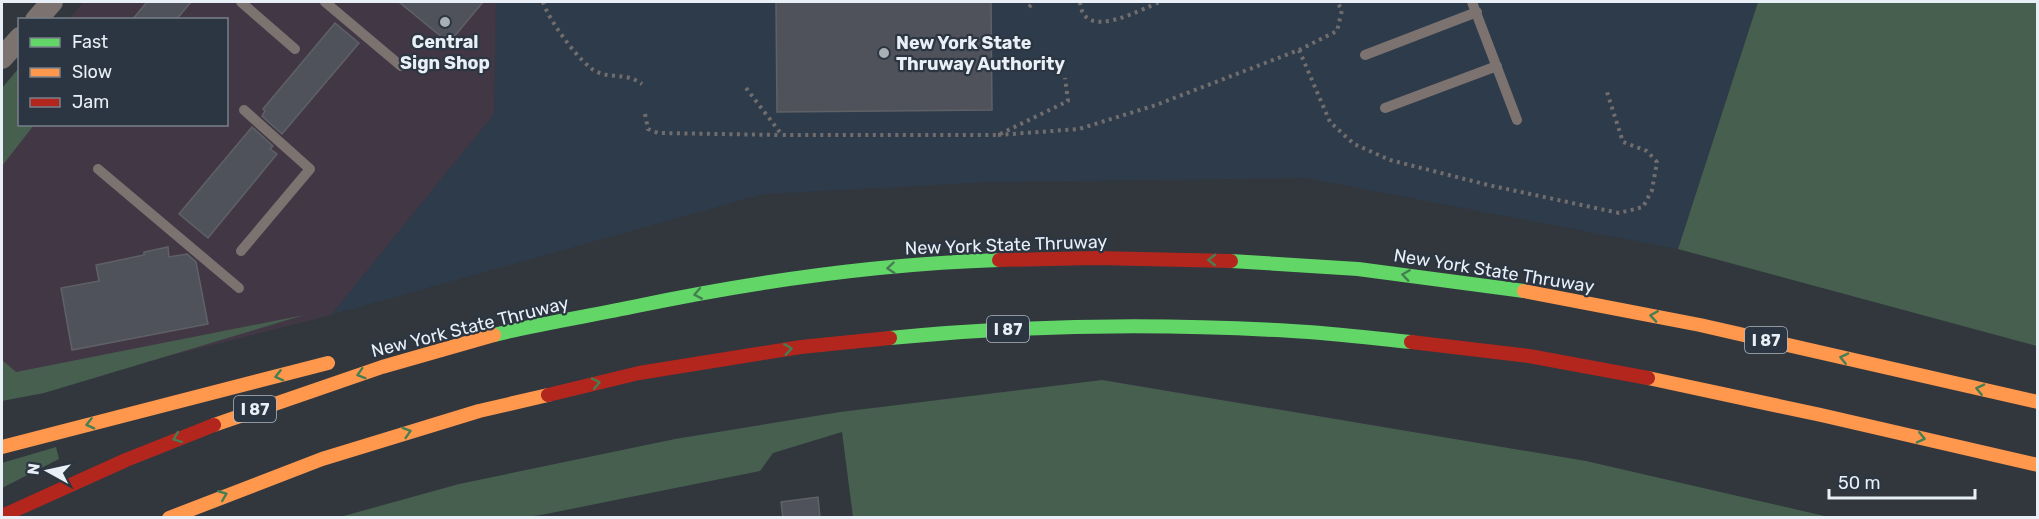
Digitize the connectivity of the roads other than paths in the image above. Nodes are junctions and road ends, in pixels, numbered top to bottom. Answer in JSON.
{"nodes":[{"id":1,"x":52,"y":2,"type":"edge"},
{"id":2,"x":241,"y":2,"type":"edge"},
{"id":3,"x":325,"y":2,"type":"edge"},
{"id":4,"x":1475,"y":7,"type":"edge"},
{"id":5,"x":38,"y":18,"type":"edge"},
{"id":6,"x":18,"y":40,"type":"edge"},
{"id":7,"x":296,"y":49,"type":"dead end"},
{"id":8,"x":1365,"y":55,"type":"dead end"},
{"id":9,"x":2,"y":58,"type":"edge"},
{"id":10,"x":401,"y":66,"type":"dead end"},
{"id":11,"x":1497,"y":66,"type":"junction"},
{"id":12,"x":1385,"y":108,"type":"dead end"},
{"id":13,"x":244,"y":110,"type":"dead end"},
{"id":14,"x":1517,"y":120,"type":"dead end"},
{"id":15,"x":98,"y":170,"type":"dead end"},
{"id":16,"x":241,"y":250,"type":"dead end"},
{"id":17,"x":239,"y":288,"type":"dead end"},
{"id":18,"x":493,"y":321,"type":"dead end"},
{"id":19,"x":518,"y":329,"type":"junction"},
{"id":20,"x":345,"y":359,"type":"dead end"},
{"id":21,"x":2037,"y":402,"type":"edge"},
{"id":22,"x":2,"y":447,"type":"edge"},
{"id":23,"x":2037,"y":465,"type":"edge"},
{"id":24,"x":2,"y":516,"type":"edge"},
{"id":25,"x":169,"y":518,"type":"edge"}],
"edges":[{"from":1,"to":5,"type":"street"},
{"from":2,"to":7,"type":"lane"},
{"from":3,"to":10,"type":"lane"},
{"from":4,"to":8,"type":"lane"},
{"from":4,"to":11,"type":"lane"},
{"from":6,"to":9,"type":"street"},
{"from":11,"to":12,"type":"lane"},
{"from":11,"to":14,"type":"lane"},
{"from":13,"to":16,"type":"lane"},
{"from":15,"to":17,"type":"lane"},
{"from":18,"to":19,"type":"highway"},
{"from":21,"to":19,"type":"highway","name":"New York State Thruway","number":"I 87","one_way":true},
{"from":19,"to":24,"type":"highway","name":"New York State Thruway","number":"I 87","one_way":true},
{"from":20,"to":22,"type":"highway","one_way":true},
{"from":25,"to":23,"type":"highway","number":"I 87","one_way":true}]}
